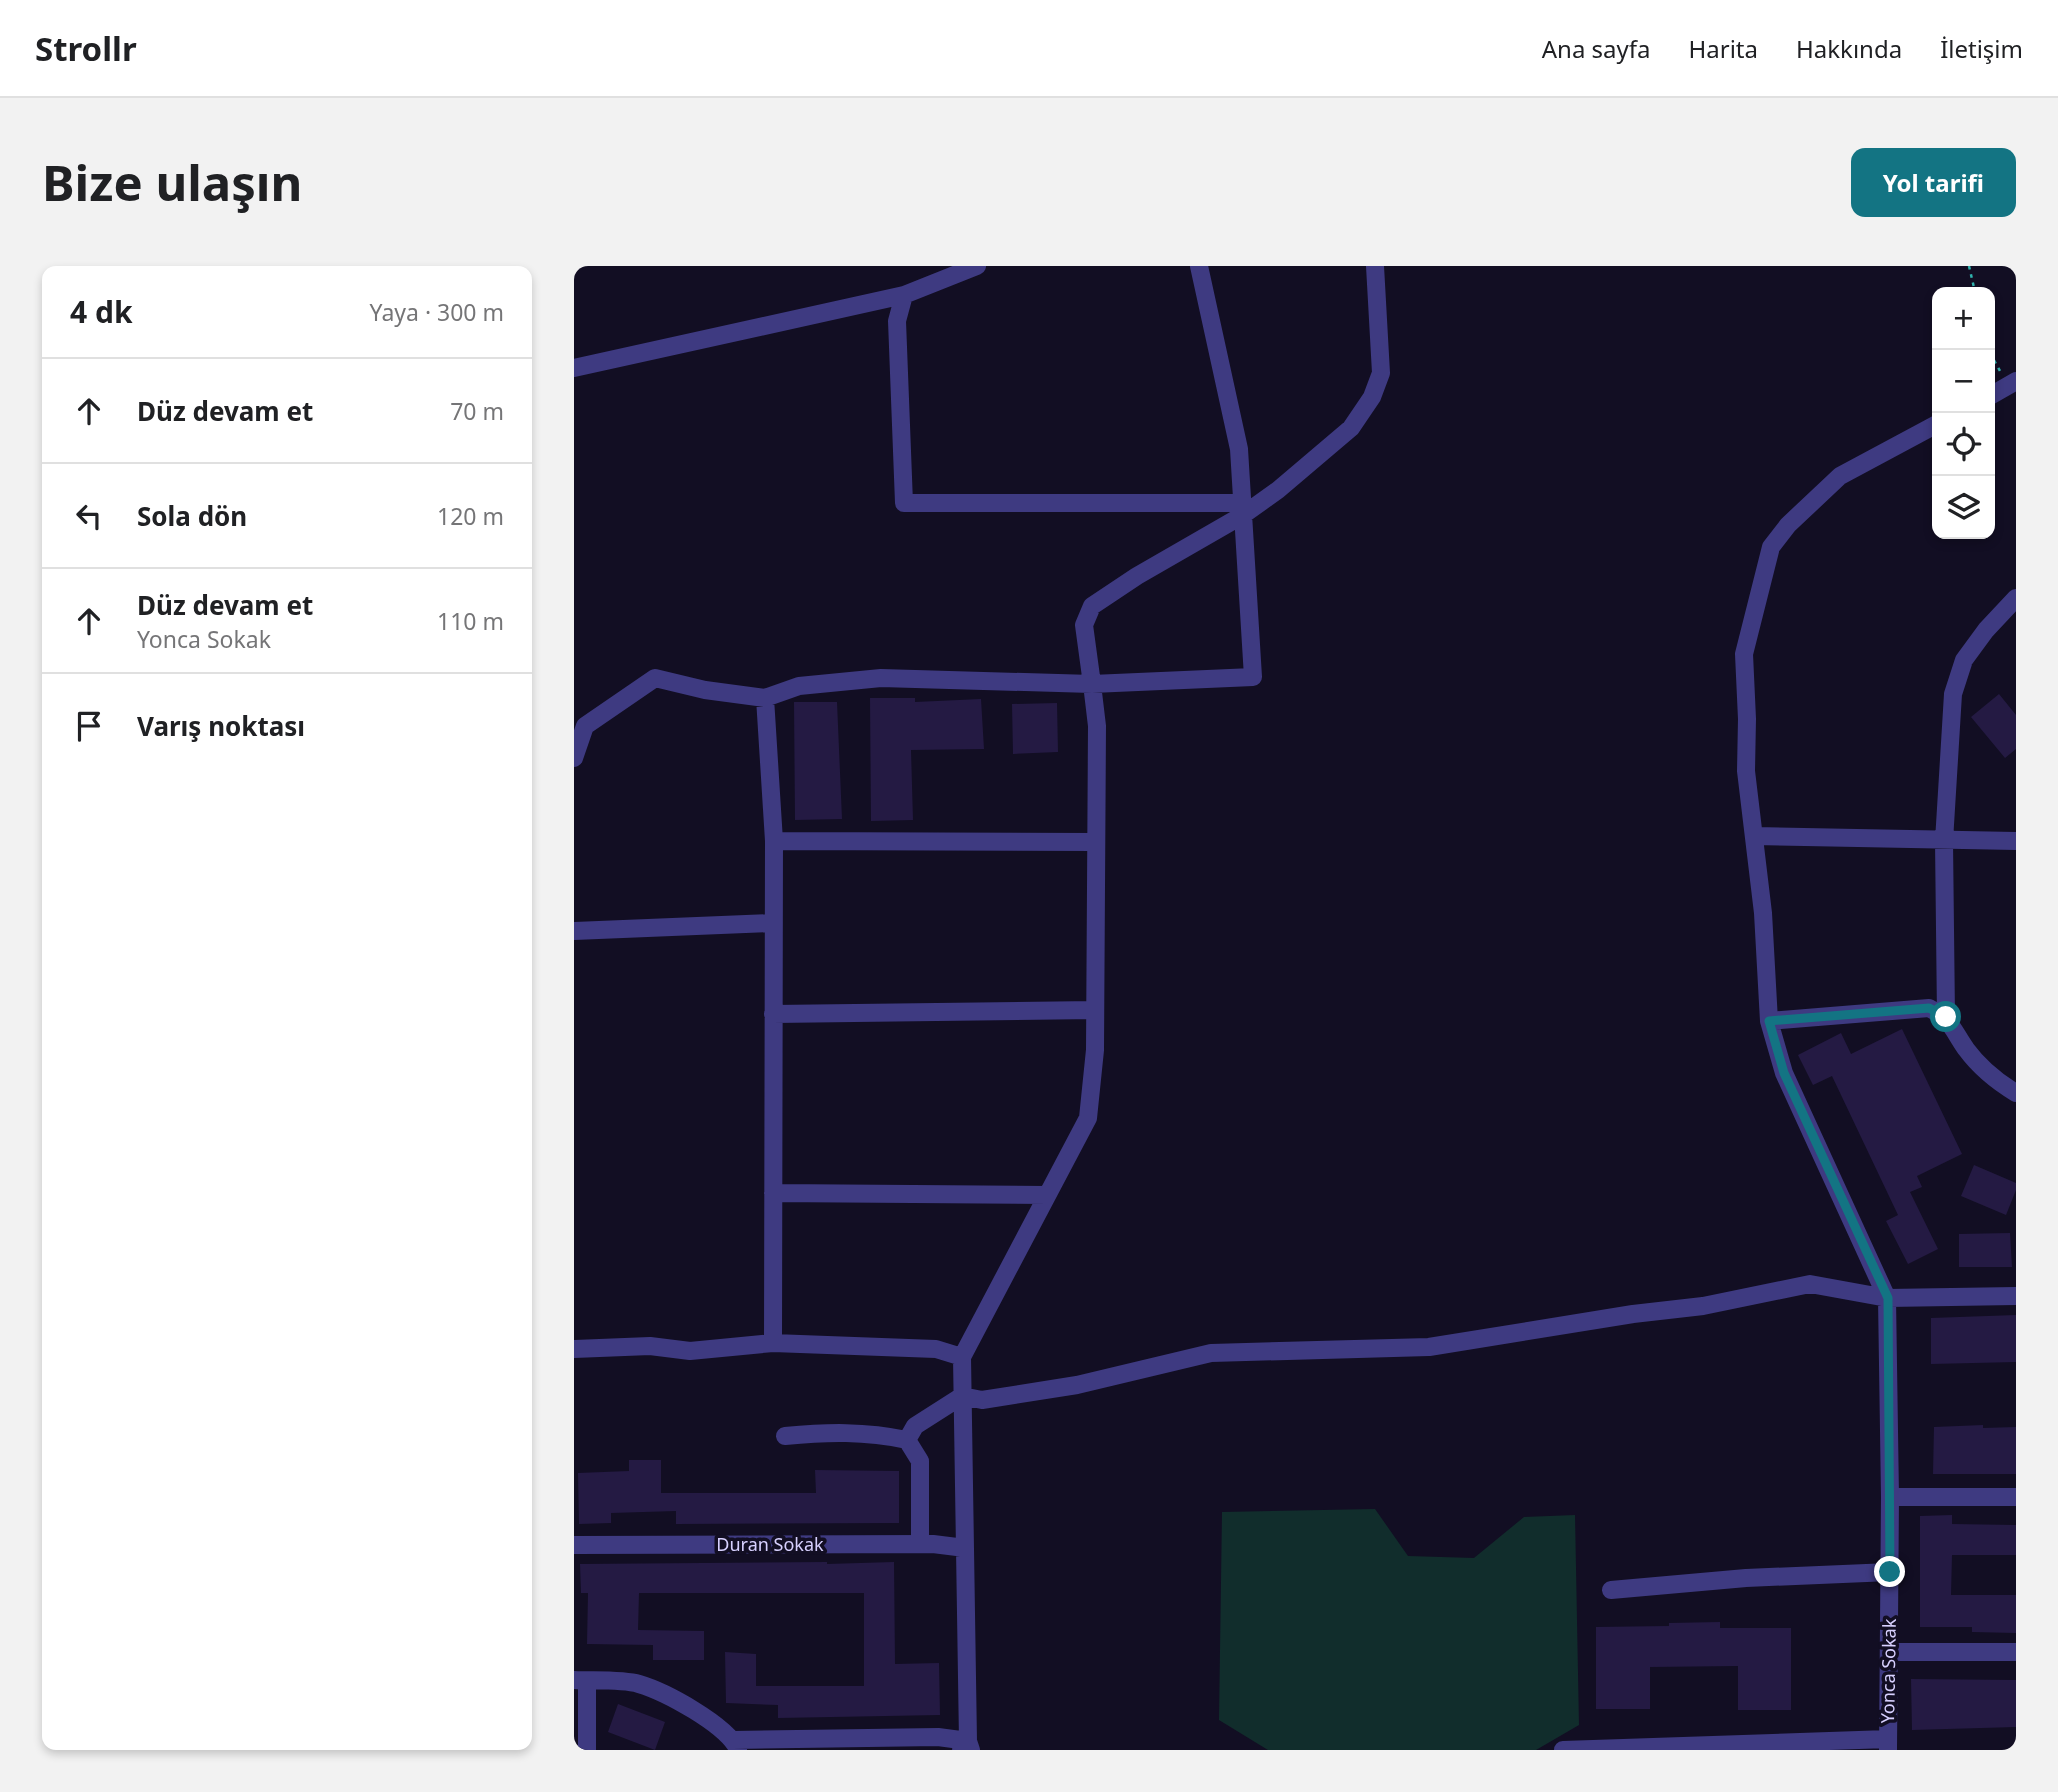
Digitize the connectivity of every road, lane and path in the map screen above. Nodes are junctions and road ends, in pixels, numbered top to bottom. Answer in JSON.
{"nodes":[{"id":1,"x":977,"y":266,"type":"edge"},
{"id":2,"x":1199,"y":266,"type":"edge"},
{"id":3,"x":1375,"y":266,"type":"edge"},
{"id":4,"x":1969,"y":266,"type":"edge"},
{"id":5,"x":1974,"y":287,"type":"edge"},
{"id":6,"x":904,"y":295,"type":"junction"},
{"id":7,"x":1995,"y":365,"type":"edge"},
{"id":8,"x":574,"y":368,"type":"edge"},
{"id":9,"x":2014,"y":386,"type":"edge"},
{"id":10,"x":1995,"y":394,"type":"edge"},
{"id":11,"x":1932,"y":427,"type":"edge"},
{"id":12,"x":1242,"y":509,"type":"junction"},
{"id":13,"x":2016,"y":598,"type":"edge"},
{"id":14,"x":1092,"y":684,"type":"junction"},
{"id":15,"x":765,"y":698,"type":"junction"},
{"id":16,"x":574,"y":758,"type":"edge"},
{"id":17,"x":1754,"y":836,"type":"junction"},
{"id":18,"x":774,"y":841,"type":"junction"},
{"id":19,"x":1944,"y":841,"type":"junction"},
{"id":20,"x":2016,"y":841,"type":"edge"},
{"id":21,"x":1095,"y":842,"type":"junction"},
{"id":22,"x":773,"y":923,"type":"junction"},
{"id":23,"x":574,"y":931,"type":"edge"},
{"id":24,"x":1095,"y":1010,"type":"junction"},
{"id":25,"x":773,"y":1014,"type":"junction"},
{"id":26,"x":1946,"y":1017,"type":"junction"},
{"id":27,"x":1769,"y":1021,"type":"junction"},
{"id":28,"x":2016,"y":1093,"type":"edge"},
{"id":29,"x":773,"y":1193,"type":"junction"},
{"id":30,"x":1047,"y":1195,"type":"junction"},
{"id":31,"x":2016,"y":1296,"type":"edge"},
{"id":32,"x":1888,"y":1298,"type":"junction"},
{"id":33,"x":773,"y":1343,"type":"junction"},
{"id":34,"x":574,"y":1349,"type":"edge"},
{"id":35,"x":962,"y":1357,"type":"junction"},
{"id":36,"x":962,"y":1396,"type":"junction"},
{"id":37,"x":785,"y":1436,"type":"dead end"},
{"id":38,"x":907,"y":1440,"type":"junction"},
{"id":39,"x":1890,"y":1497,"type":"junction"},
{"id":40,"x":2016,"y":1497,"type":"edge"},
{"id":41,"x":920,"y":1544,"type":"junction"},
{"id":42,"x":574,"y":1545,"type":"edge"},
{"id":43,"x":965,"y":1548,"type":"junction"},
{"id":44,"x":1890,"y":1572,"type":"junction"},
{"id":45,"x":1612,"y":1590,"type":"dead end"},
{"id":46,"x":2016,"y":1652,"type":"edge"},
{"id":47,"x":1889,"y":1653,"type":"junction"},
{"id":48,"x":581,"y":1681,"type":"edge"},
{"id":49,"x":736,"y":1745,"type":"edge"},
{"id":50,"x":1888,"y":1745,"type":"edge"},
{"id":51,"x":966,"y":1747,"type":"edge"},
{"id":52,"x":1592,"y":1749,"type":"edge"},
{"id":53,"x":587,"y":1750,"type":"edge"},
{"id":54,"x":1563,"y":1750,"type":"edge"}],
"edges":[{"from":1,"to":6,"type":"street"},
{"from":2,"to":12,"type":"street"},
{"from":3,"to":12,"type":"street"},
{"from":4,"to":5,"type":"path"},
{"from":6,"to":8,"type":"street"},
{"from":6,"to":12,"type":"street"},
{"from":7,"to":9,"type":"path"},
{"from":9,"to":10,"type":"street"},
{"from":11,"to":17,"type":"street"},
{"from":12,"to":14,"type":"street"},
{"from":12,"to":14,"type":"street"},
{"from":13,"to":19,"type":"street"},
{"from":14,"to":15,"type":"street"},
{"from":14,"to":21,"type":"street"},
{"from":15,"to":16,"type":"street"},
{"from":15,"to":18,"type":"street"},
{"from":17,"to":19,"type":"street"},
{"from":17,"to":27,"type":"street"},
{"from":18,"to":21,"type":"street"},
{"from":18,"to":22,"type":"street"},
{"from":19,"to":20,"type":"street"},
{"from":19,"to":26,"type":"street"},
{"from":21,"to":24,"type":"street"},
{"from":22,"to":23,"type":"street"},
{"from":22,"to":25,"type":"street"},
{"from":24,"to":25,"type":"street"},
{"from":24,"to":30,"type":"street"},
{"from":25,"to":29,"type":"street"},
{"from":26,"to":27,"type":"street"},
{"from":26,"to":28,"type":"street"},
{"from":27,"to":32,"type":"street"},
{"from":29,"to":30,"type":"street"},
{"from":29,"to":33,"type":"street"},
{"from":30,"to":35,"type":"street"},
{"from":31,"to":32,"type":"street"},
{"from":32,"to":36,"type":"street"},
{"from":32,"to":39,"type":"street","name":"Yonca Sokak"},
{"from":33,"to":34,"type":"street"},
{"from":33,"to":35,"type":"street"},
{"from":35,"to":36,"type":"street"},
{"from":36,"to":38,"type":"street"},
{"from":36,"to":43,"type":"street"},
{"from":37,"to":38,"type":"street"},
{"from":38,"to":41,"type":"street"},
{"from":39,"to":40,"type":"street"},
{"from":39,"to":44,"type":"street","name":"Yonca Sokak"},
{"from":41,"to":42,"type":"street","name":"Duran Sokak"},
{"from":41,"to":43,"type":"street","name":"Duran Sokak"},
{"from":43,"to":51,"type":"street"},
{"from":44,"to":45,"type":"street"},
{"from":44,"to":47,"type":"street","name":"Yonca Sokak"},
{"from":46,"to":47,"type":"street"},
{"from":47,"to":50,"type":"street","name":"Yonca Sokak"},
{"from":48,"to":49,"type":"street"},
{"from":48,"to":53,"type":"street"},
{"from":49,"to":51,"type":"street"},
{"from":50,"to":52,"type":"street"},
{"from":52,"to":54,"type":"street"}]}
